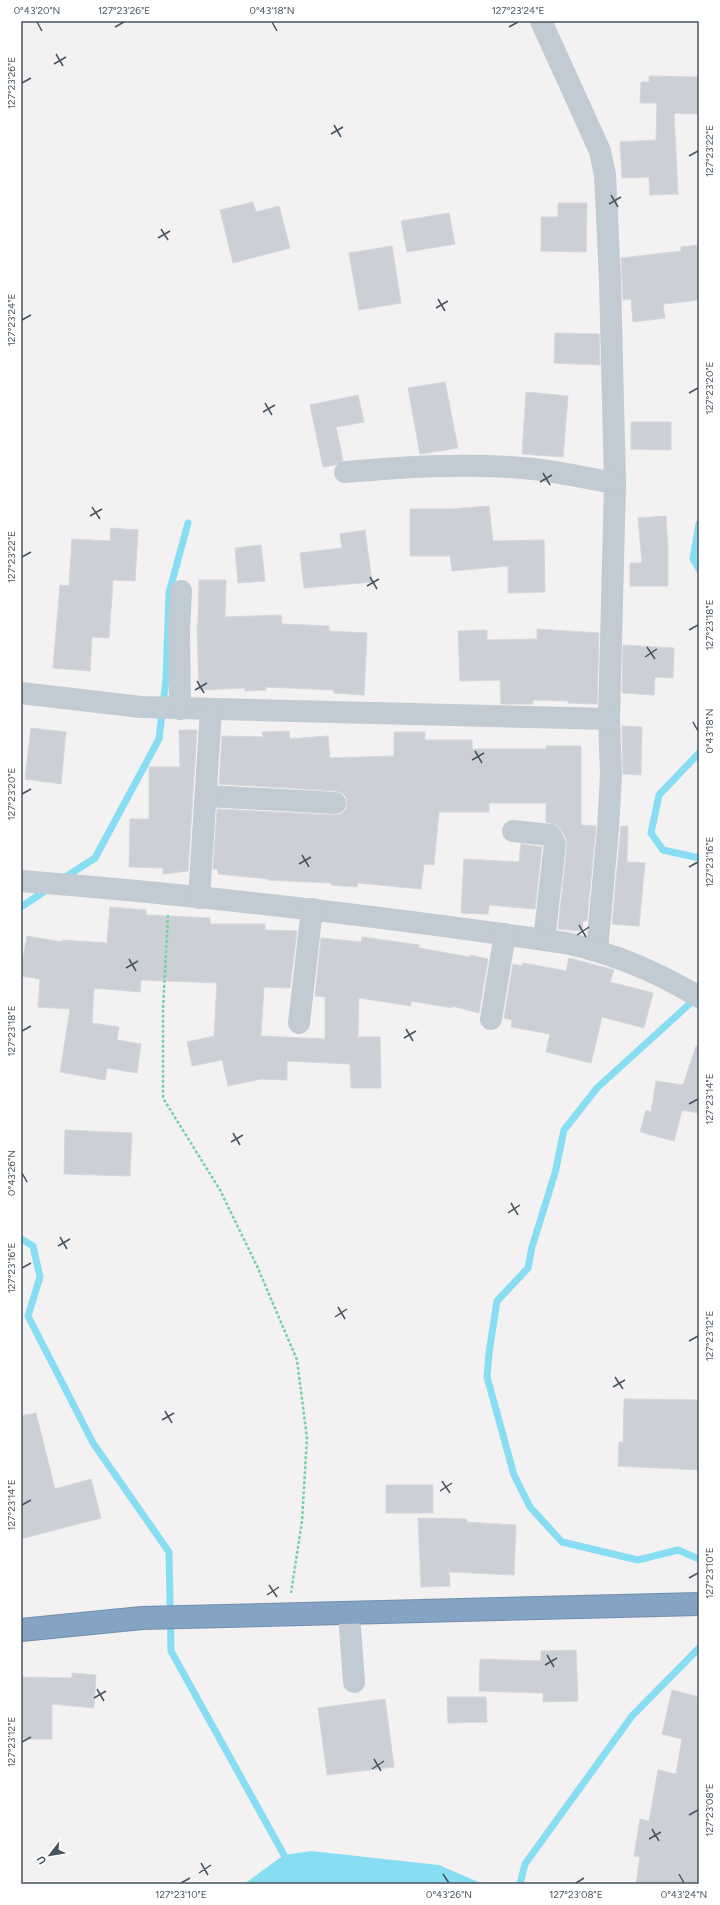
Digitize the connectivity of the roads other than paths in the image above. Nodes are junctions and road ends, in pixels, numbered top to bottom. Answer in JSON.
{"nodes":[{"id":1,"x":541,"y":21,"type":"edge"},
{"id":2,"x":345,"y":472,"type":"dead end"},
{"id":3,"x":615,"y":483,"type":"junction"},
{"id":4,"x":181,"y":591,"type":"dead end"},
{"id":5,"x":21,"y":693,"type":"edge"},
{"id":6,"x":175,"y":709,"type":"junction"},
{"id":7,"x":211,"y":710,"type":"junction"},
{"id":8,"x":609,"y":719,"type":"junction"},
{"id":9,"x":206,"y":796,"type":"junction"},
{"id":10,"x":335,"y":803,"type":"dead end"},
{"id":11,"x":513,"y":831,"type":"dead end"},
{"id":12,"x":21,"y":881,"type":"edge"},
{"id":13,"x":199,"y":898,"type":"junction"},
{"id":14,"x":312,"y":909,"type":"junction"},
{"id":15,"x":505,"y":934,"type":"junction"},
{"id":16,"x":544,"y":940,"type":"junction"},
{"id":17,"x":597,"y":950,"type":"junction"},
{"id":18,"x":698,"y":997,"type":"edge"},
{"id":19,"x":491,"y":1019,"type":"dead end"},
{"id":20,"x":299,"y":1023,"type":"dead end"},
{"id":21,"x":699,"y":1604,"type":"edge"},
{"id":22,"x":349,"y":1614,"type":"junction"},
{"id":23,"x":21,"y":1630,"type":"edge"},
{"id":24,"x":354,"y":1682,"type":"dead end"}],
"edges":[{"from":1,"to":3,"type":"street"},
{"from":2,"to":3,"type":"street"},
{"from":3,"to":8,"type":"street"},
{"from":4,"to":6,"type":"street"},
{"from":5,"to":6,"type":"street"},
{"from":6,"to":7,"type":"street"},
{"from":7,"to":8,"type":"street"},
{"from":7,"to":9,"type":"street"},
{"from":8,"to":17,"type":"street"},
{"from":9,"to":10,"type":"street"},
{"from":9,"to":13,"type":"street"},
{"from":11,"to":16,"type":"street"},
{"from":12,"to":13,"type":"street"},
{"from":13,"to":14,"type":"street"},
{"from":14,"to":15,"type":"street"},
{"from":14,"to":20,"type":"street"},
{"from":15,"to":16,"type":"street"},
{"from":15,"to":19,"type":"street"},
{"from":16,"to":17,"type":"street"},
{"from":17,"to":18,"type":"street"},
{"from":21,"to":22,"type":"highway"},
{"from":22,"to":23,"type":"highway"},
{"from":22,"to":24,"type":"street"}]}
